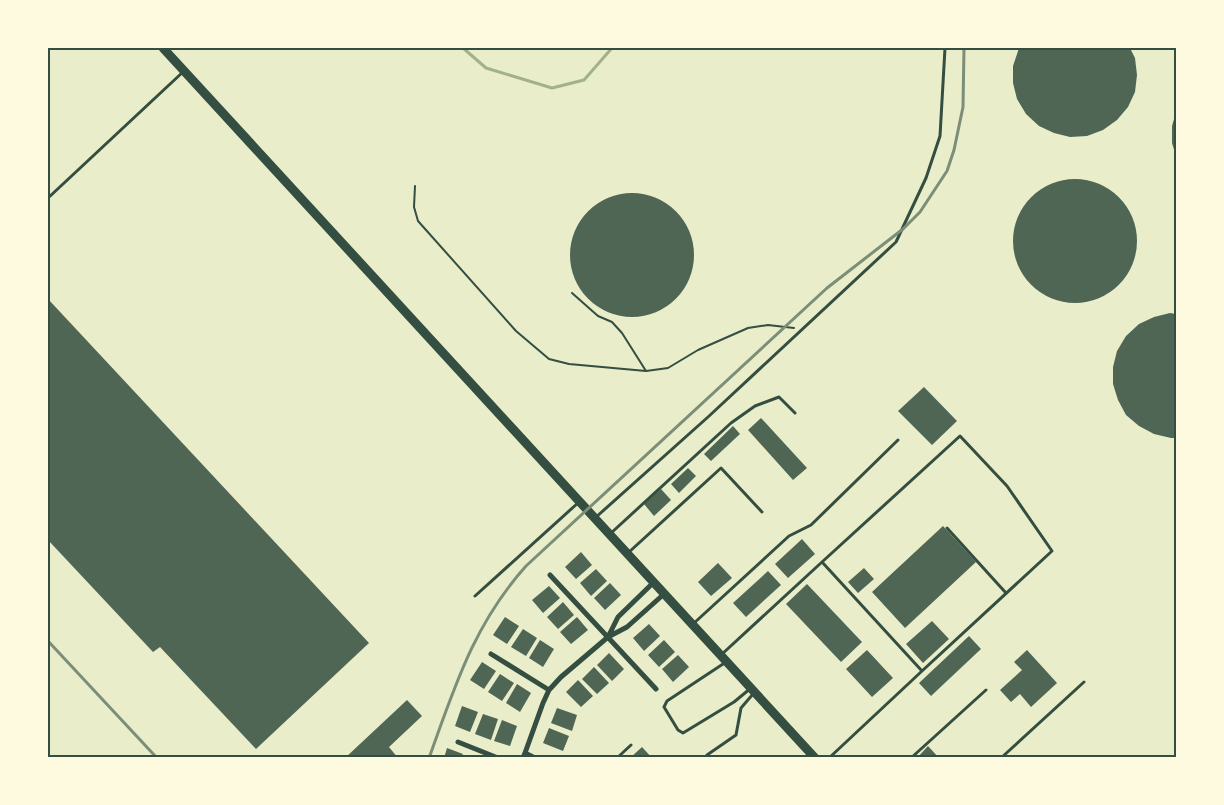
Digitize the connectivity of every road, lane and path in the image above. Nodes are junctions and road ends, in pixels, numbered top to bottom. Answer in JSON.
{"nodes":[{"id":1,"x":163,"y":48,"type":"edge"},
{"id":2,"x":944,"y":48,"type":"edge"},
{"id":3,"x":184,"y":71,"type":"junction"},
{"id":4,"x":415,"y":186,"type":"dead end"},
{"id":5,"x":48,"y":198,"type":"edge"},
{"id":6,"x":572,"y":293,"type":"dead end"},
{"id":7,"x":803,"y":330,"type":"junction"},
{"id":8,"x":646,"y":371,"type":"junction"},
{"id":9,"x":795,"y":414,"type":"dead end"},
{"id":10,"x":898,"y":440,"type":"dead end"},
{"id":11,"x":579,"y":502,"type":"junction"},
{"id":12,"x":762,"y":512,"type":"dead end"},
{"id":13,"x":594,"y":518,"type":"junction"},
{"id":14,"x":947,"y":528,"type":"dead end"},
{"id":15,"x":609,"y":534,"type":"junction"},
{"id":16,"x":627,"y":554,"type":"junction"},
{"id":17,"x":822,"y":562,"type":"junction"},
{"id":18,"x":550,"y":575,"type":"dead end"},
{"id":19,"x":654,"y":582,"type":"junction"},
{"id":20,"x":1006,"y":593,"type":"junction"},
{"id":21,"x":664,"y":594,"type":"junction"},
{"id":22,"x":475,"y":596,"type":"dead end"},
{"id":23,"x":692,"y":624,"type":"junction"},
{"id":24,"x":608,"y":637,"type":"junction"},
{"id":25,"x":491,"y":654,"type":"dead end"},
{"id":26,"x":724,"y":658,"type":"junction"},
{"id":27,"x":922,"y":671,"type":"junction"},
{"id":28,"x":1084,"y":682,"type":"dead end"},
{"id":29,"x":656,"y":689,"type":"dead end"},
{"id":30,"x":549,"y":690,"type":"junction"},
{"id":31,"x":753,"y":690,"type":"junction"},
{"id":32,"x":986,"y":690,"type":"dead end"},
{"id":33,"x":458,"y":742,"type":"dead end"},
{"id":34,"x":630,"y":745,"type":"dead end"},
{"id":35,"x":524,"y":755,"type":"edge"},
{"id":36,"x":707,"y":755,"type":"dead end"},
{"id":37,"x":498,"y":758,"type":"edge"},
{"id":38,"x":535,"y":758,"type":"edge"},
{"id":39,"x":618,"y":758,"type":"edge"},
{"id":40,"x":816,"y":758,"type":"edge"},
{"id":41,"x":829,"y":758,"type":"edge"},
{"id":42,"x":911,"y":758,"type":"edge"},
{"id":43,"x":1001,"y":758,"type":"edge"}],
"edges":[{"from":1,"to":3,"type":"main road"},
{"from":2,"to":7,"type":"lane"},
{"from":3,"to":5,"type":"lane"},
{"from":3,"to":11,"type":"main road"},
{"from":4,"to":8,"type":"path"},
{"from":6,"to":8,"type":"path"},
{"from":7,"to":8,"type":"path"},
{"from":7,"to":13,"type":"lane"},
{"from":9,"to":15,"type":"lane"},
{"from":10,"to":23,"type":"lane"},
{"from":11,"to":13,"type":"main road"},
{"from":11,"to":22,"type":"lane"},
{"from":12,"to":16,"type":"lane"},
{"from":13,"to":15,"type":"main road"},
{"from":14,"to":20,"type":"lane"},
{"from":15,"to":16,"type":"main road"},
{"from":16,"to":19,"type":"main road"},
{"from":17,"to":20,"type":"lane"},
{"from":17,"to":26,"type":"lane"},
{"from":17,"to":27,"type":"lane"},
{"from":18,"to":24,"type":"street"},
{"from":19,"to":21,"type":"main road"},
{"from":19,"to":24,"type":"street"},
{"from":20,"to":27,"type":"lane"},
{"from":21,"to":23,"type":"main road"},
{"from":21,"to":24,"type":"street"},
{"from":23,"to":26,"type":"main road"},
{"from":24,"to":29,"type":"street"},
{"from":24,"to":30,"type":"street"},
{"from":25,"to":30,"type":"street"},
{"from":26,"to":31,"type":"main road"},
{"from":26,"to":31,"type":"lane"},
{"from":27,"to":41,"type":"lane"},
{"from":28,"to":43,"type":"lane"},
{"from":30,"to":35,"type":"street"},
{"from":31,"to":36,"type":"lane"},
{"from":31,"to":40,"type":"main road"},
{"from":32,"to":42,"type":"lane"},
{"from":33,"to":37,"type":"street"},
{"from":34,"to":39,"type":"lane"},
{"from":35,"to":38,"type":"street"}]}
